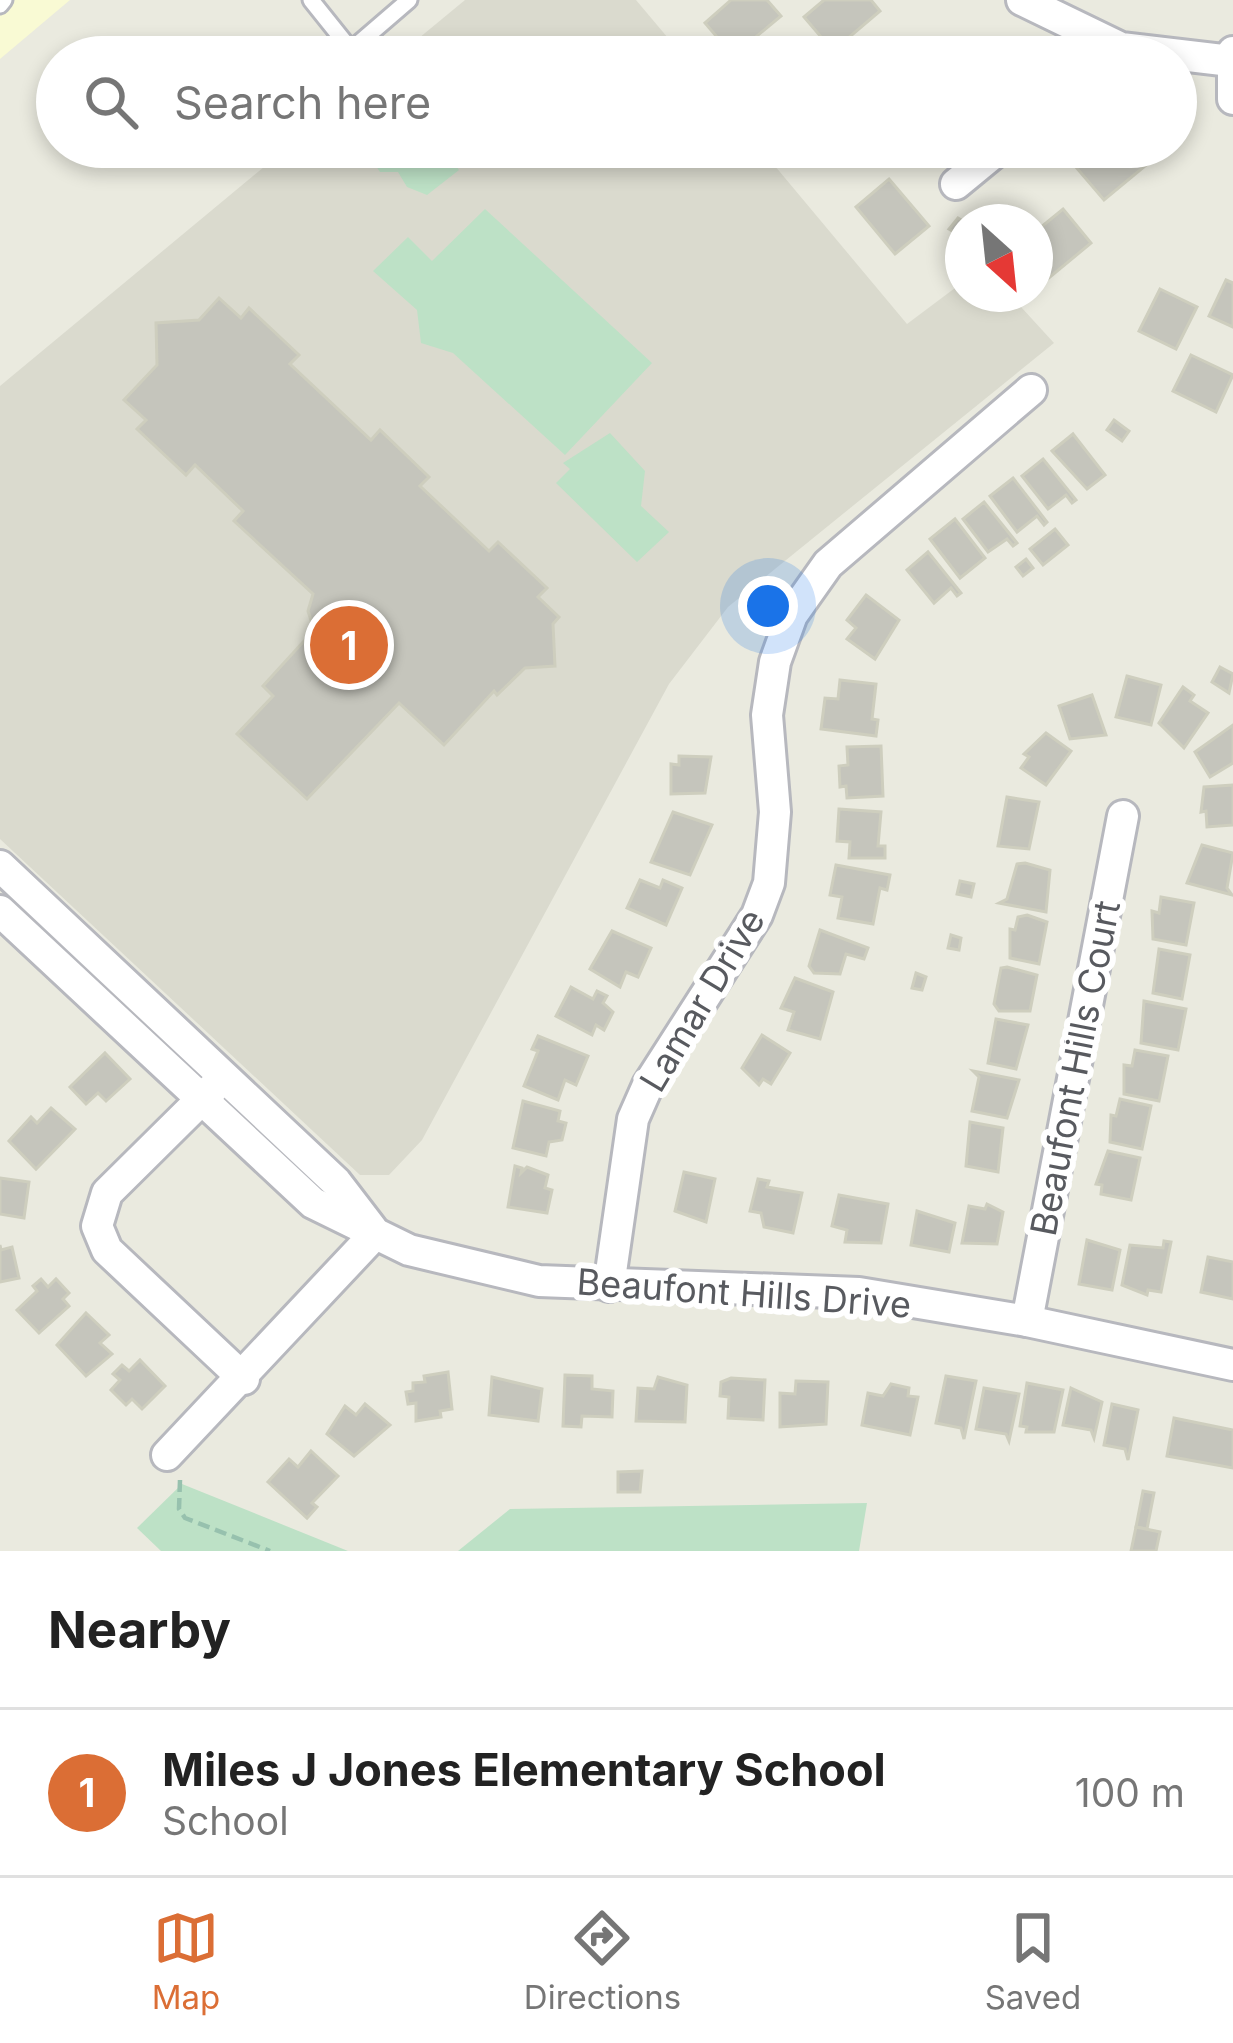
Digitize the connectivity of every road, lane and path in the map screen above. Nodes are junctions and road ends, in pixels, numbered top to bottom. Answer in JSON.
{"nodes":[{"id":1,"x":311,"y":0,"type":"edge"},
{"id":2,"x":410,"y":0,"type":"edge"},
{"id":3,"x":1022,"y":0,"type":"edge"},
{"id":4,"x":340,"y":36,"type":"edge"},
{"id":5,"x":368,"y":36,"type":"edge"},
{"id":6,"x":1087,"y":36,"type":"edge"},
{"id":7,"x":1197,"y":55,"type":"edge"},
{"id":8,"x":1232,"y":56,"type":"edge"},
{"id":9,"x":1233,"y":98,"type":"edge"},
{"id":10,"x":975,"y":168,"type":"edge"},
{"id":11,"x":956,"y":184,"type":"dead end"},
{"id":12,"x":1031,"y":390,"type":"dead end"},
{"id":13,"x":1123,"y":816,"type":"dead end"},
{"id":14,"x":0,"y":866,"type":"edge"},
{"id":15,"x":0,"y":911,"type":"edge"},
{"id":16,"x":227,"y":1077,"type":"junction"},
{"id":17,"x":199,"y":1098,"type":"junction"},
{"id":18,"x":375,"y":1234,"type":"junction"},
{"id":19,"x":609,"y":1286,"type":"junction"},
{"id":20,"x":1027,"y":1321,"type":"junction"},
{"id":21,"x":1233,"y":1365,"type":"edge"},
{"id":22,"x":244,"y":1379,"type":"junction"},
{"id":23,"x":167,"y":1455,"type":"joint"},
{"id":24,"x":270,"y":1551,"type":"edge"}],
"edges":[{"from":1,"to":4,"type":"lane"},
{"from":2,"to":5,"type":"lane"},
{"from":3,"to":6,"type":"street"},
{"from":7,"to":8,"type":"street"},
{"from":8,"to":9,"type":"street"},
{"from":10,"to":11,"type":"street"},
{"from":12,"to":19,"type":"street","name":"Lamar Drive"},
{"from":13,"to":20,"type":"street","name":"Beaufont Hills Court"},
{"from":14,"to":16,"type":"street"},
{"from":15,"to":17,"type":"street","name":"Beaufont Hills Drive"},
{"from":16,"to":17,"type":"street"},
{"from":16,"to":18,"type":"street"},
{"from":17,"to":18,"type":"street","name":"Beaufont Hills Drive"},
{"from":17,"to":22,"type":"street"},
{"from":18,"to":19,"type":"street","name":"Beaufont Hills Drive"},
{"from":18,"to":22,"type":"street"},
{"from":19,"to":20,"type":"street","name":"Beaufont Hills Drive"},
{"from":20,"to":21,"type":"street","name":"Beaufont Hills Drive"},
{"from":22,"to":23,"type":"street"},
{"from":23,"to":24,"type":"path"}]}
